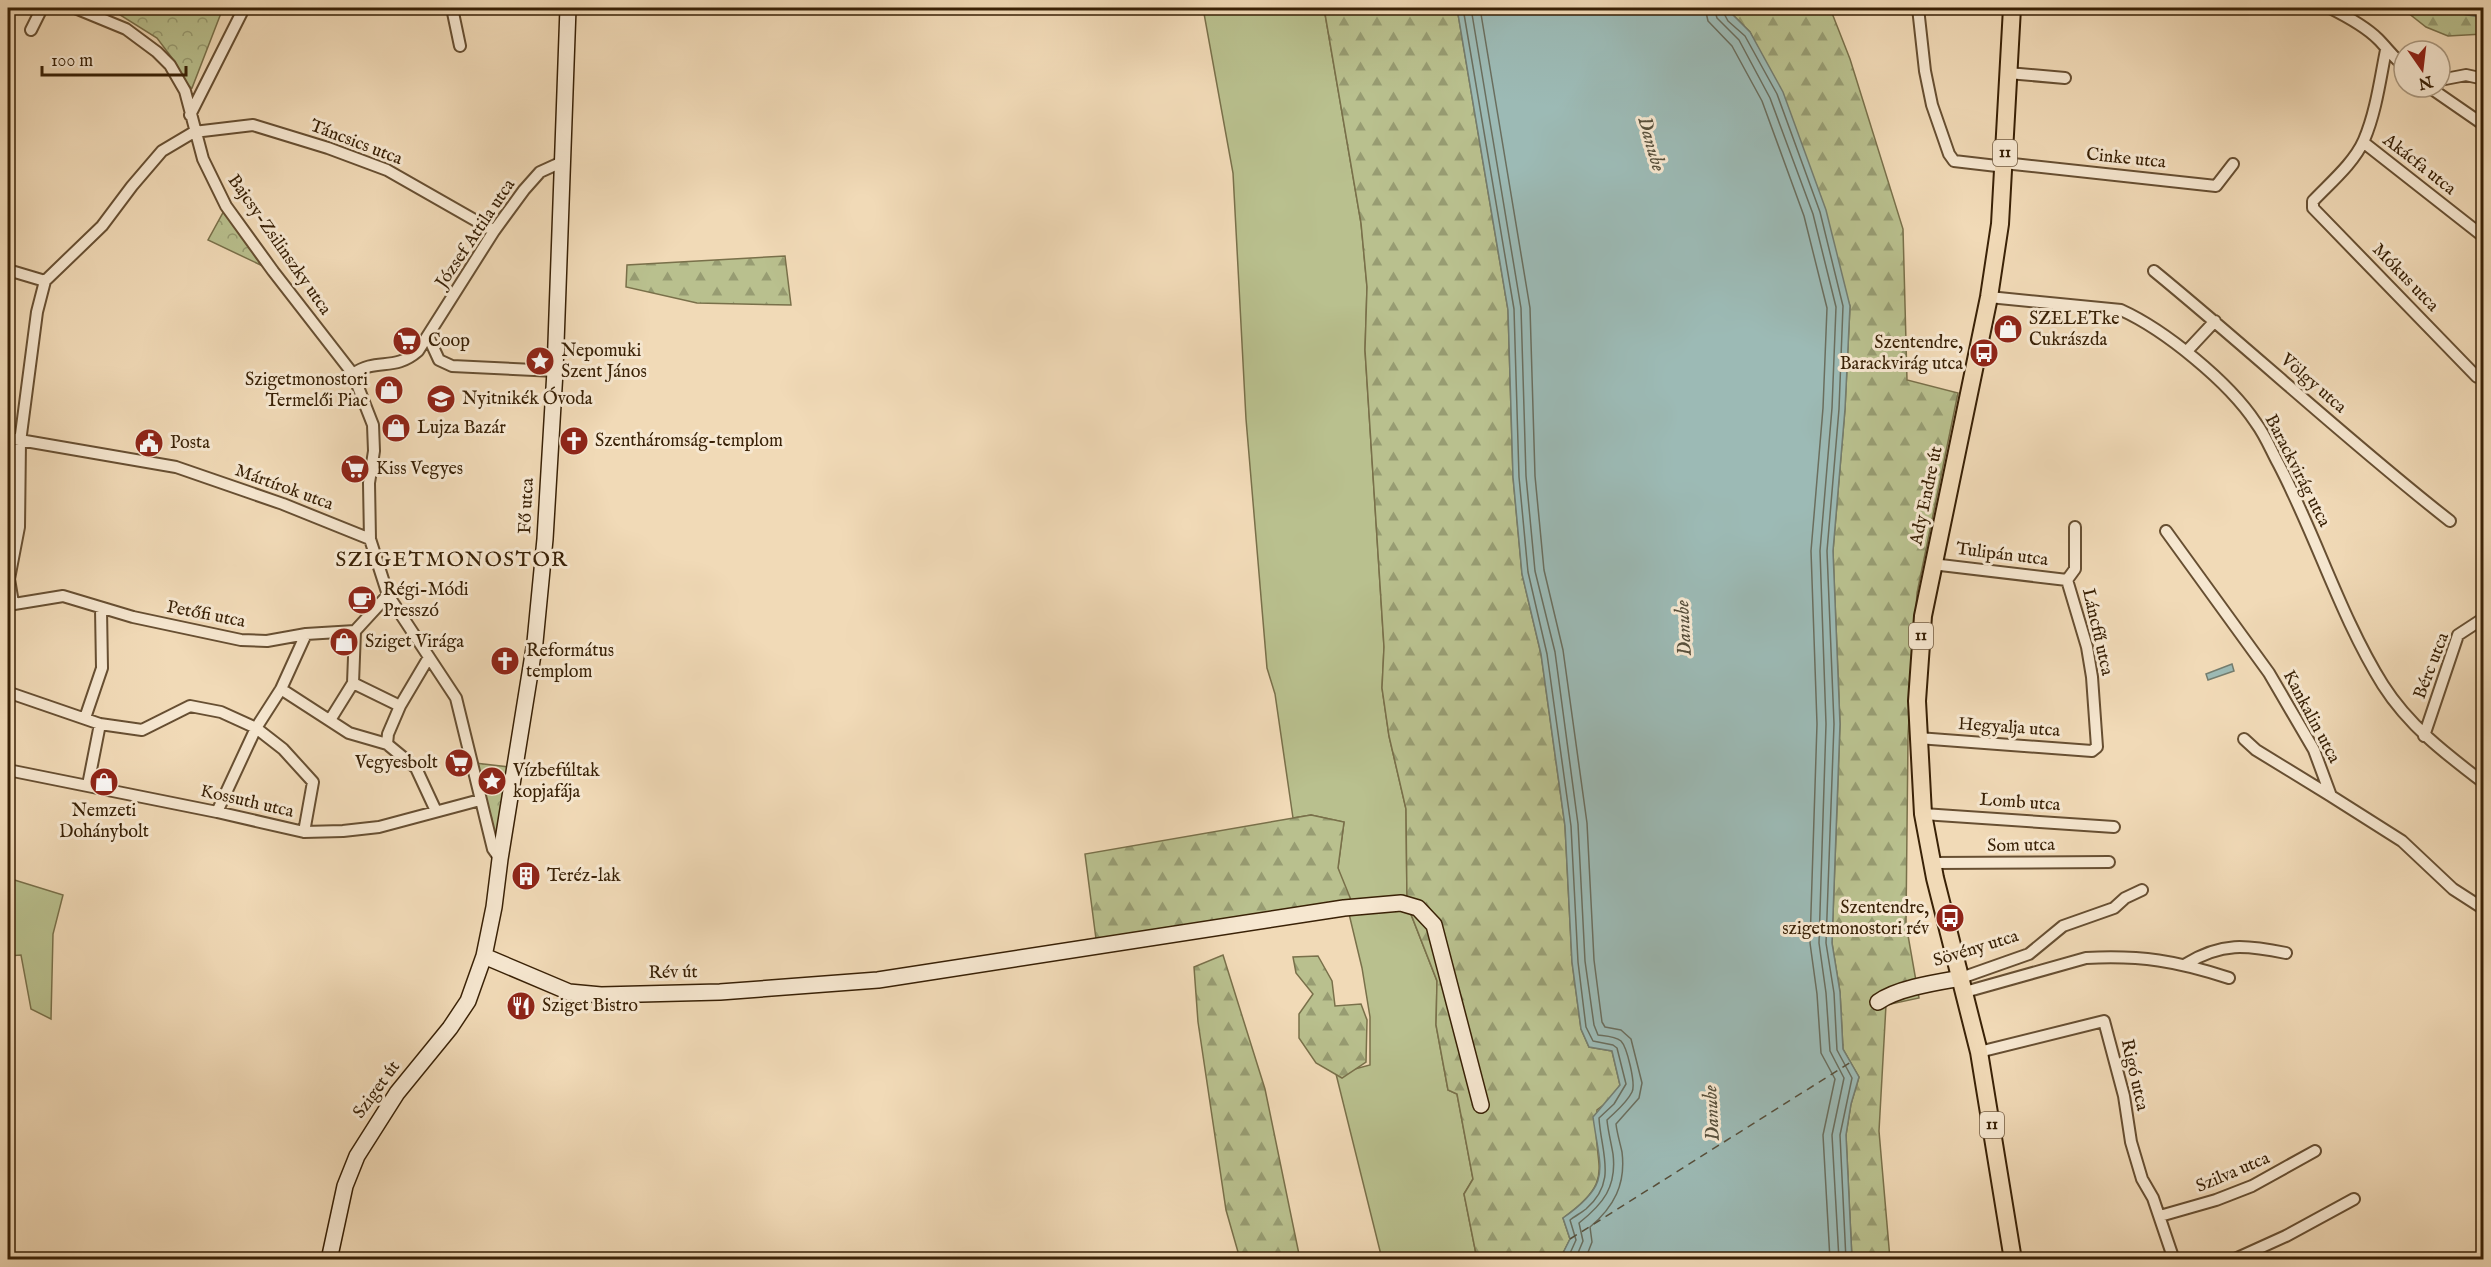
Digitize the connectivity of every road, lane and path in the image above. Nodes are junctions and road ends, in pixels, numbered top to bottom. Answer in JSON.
{"nodes":[{"id":1,"x":42,"y":8,"type":"edge"},
{"id":2,"x":75,"y":8,"type":"edge"},
{"id":3,"x":244,"y":8,"type":"edge"},
{"id":4,"x":452,"y":8,"type":"edge"},
{"id":5,"x":568,"y":8,"type":"edge"},
{"id":6,"x":1918,"y":8,"type":"edge"},
{"id":7,"x":2012,"y":8,"type":"edge"},
{"id":8,"x":2330,"y":8,"type":"edge"},
{"id":9,"x":32,"y":30,"type":"dead end"},
{"id":10,"x":460,"y":46,"type":"dead end"},
{"id":11,"x":2386,"y":50,"type":"junction"},
{"id":12,"x":2392,"y":55,"type":"edge"},
{"id":13,"x":2008,"y":74,"type":"junction"},
{"id":14,"x":2065,"y":78,"type":"dead end"},
{"id":15,"x":2452,"y":78,"type":"edge"},
{"id":16,"x":2484,"y":79,"type":"edge"},
{"id":17,"x":2446,"y":99,"type":"edge"},
{"id":18,"x":190,"y":115,"type":"junction"},
{"id":19,"x":2484,"y":125,"type":"edge"},
{"id":20,"x":194,"y":132,"type":"junction"},
{"id":21,"x":2363,"y":142,"type":"junction"},
{"id":22,"x":562,"y":162,"type":"junction"},
{"id":23,"x":2004,"y":163,"type":"junction"},
{"id":24,"x":2233,"y":164,"type":"dead end"},
{"id":25,"x":494,"y":231,"type":"junction"},
{"id":26,"x":2484,"y":237,"type":"edge"},
{"id":27,"x":8,"y":270,"type":"edge"},
{"id":28,"x":2154,"y":271,"type":"dead end"},
{"id":29,"x":45,"y":281,"type":"junction"},
{"id":30,"x":1989,"y":297,"type":"junction"},
{"id":31,"x":2215,"y":321,"type":"junction"},
{"id":32,"x":428,"y":336,"type":"junction"},
{"id":33,"x":2187,"y":351,"type":"junction"},
{"id":34,"x":555,"y":371,"type":"junction"},
{"id":35,"x":353,"y":374,"type":"junction"},
{"id":36,"x":2477,"y":377,"type":"dead end"},
{"id":37,"x":8,"y":438,"type":"edge"},
{"id":38,"x":20,"y":442,"type":"junction"},
{"id":39,"x":2450,"y":520,"type":"dead end"},
{"id":40,"x":2074,"y":527,"type":"dead end"},
{"id":41,"x":2166,"y":531,"type":"dead end"},
{"id":42,"x":370,"y":539,"type":"junction"},
{"id":43,"x":1932,"y":564,"type":"junction"},
{"id":44,"x":2067,"y":580,"type":"junction"},
{"id":45,"x":388,"y":596,"type":"junction"},
{"id":46,"x":10,"y":604,"type":"edge"},
{"id":47,"x":101,"y":609,"type":"junction"},
{"id":48,"x":2484,"y":618,"type":"edge"},
{"id":49,"x":355,"y":631,"type":"junction"},
{"id":50,"x":306,"y":634,"type":"junction"},
{"id":51,"x":429,"y":657,"type":"junction"},
{"id":52,"x":353,"y":683,"type":"junction"},
{"id":53,"x":281,"y":689,"type":"junction"},
{"id":54,"x":10,"y":693,"type":"dead end"},
{"id":55,"x":400,"y":706,"type":"junction"},
{"id":56,"x":85,"y":718,"type":"junction"},
{"id":57,"x":330,"y":720,"type":"junction"},
{"id":58,"x":100,"y":724,"type":"junction"},
{"id":59,"x":256,"y":728,"type":"junction"},
{"id":60,"x":2424,"y":736,"type":"junction"},
{"id":61,"x":1918,"y":738,"type":"junction"},
{"id":62,"x":2244,"y":739,"type":"dead end"},
{"id":63,"x":387,"y":744,"type":"junction"},
{"id":64,"x":2097,"y":747,"type":"joint"},
{"id":65,"x":8,"y":770,"type":"edge"},
{"id":66,"x":2484,"y":783,"type":"edge"},
{"id":67,"x":88,"y":785,"type":"junction"},
{"id":68,"x":2331,"y":796,"type":"junction"},
{"id":69,"x":480,"y":800,"type":"junction"},
{"id":70,"x":217,"y":812,"type":"junction"},
{"id":71,"x":436,"y":812,"type":"junction"},
{"id":72,"x":1923,"y":814,"type":"junction"},
{"id":73,"x":2114,"y":827,"type":"dead end"},
{"id":74,"x":304,"y":832,"type":"junction"},
{"id":75,"x":500,"y":859,"type":"junction"},
{"id":76,"x":2109,"y":862,"type":"dead end"},
{"id":77,"x":1933,"y":863,"type":"junction"},
{"id":78,"x":2142,"y":890,"type":"dead end"},
{"id":79,"x":2484,"y":909,"type":"edge"},
{"id":80,"x":2286,"y":953,"type":"dead end"},
{"id":81,"x":484,"y":956,"type":"junction"},
{"id":82,"x":2186,"y":964,"type":"junction"},
{"id":83,"x":2229,"y":978,"type":"dead end"},
{"id":84,"x":1963,"y":985,"type":"junction"},
{"id":85,"x":1878,"y":1002,"type":"dead end"},
{"id":86,"x":1978,"y":1052,"type":"junction"},
{"id":87,"x":1481,"y":1105,"type":"dead end"},
{"id":88,"x":2315,"y":1151,"type":"dead end"},
{"id":89,"x":2354,"y":1199,"type":"dead end"},
{"id":90,"x":2160,"y":1216,"type":"junction"},
{"id":91,"x":329,"y":1260,"type":"edge"},
{"id":92,"x":2013,"y":1260,"type":"edge"},
{"id":93,"x":2174,"y":1260,"type":"edge"},
{"id":94,"x":2233,"y":1260,"type":"edge"}],
"edges":[{"from":1,"to":9,"type":"street"},
{"from":2,"to":18,"type":"street","name":"Bajcsy-Zsilinszky utca"},
{"from":3,"to":18,"type":"street"},
{"from":4,"to":10,"type":"street"},
{"from":5,"to":22,"type":"main road","name":"Fő utca"},
{"from":6,"to":23,"type":"street"},
{"from":7,"to":13,"type":"main road","name":"Ady Endre út","number":"11"},
{"from":8,"to":11,"type":"street"},
{"from":11,"to":12,"type":"street"},
{"from":11,"to":21,"type":"street"},
{"from":13,"to":14,"type":"street"},
{"from":13,"to":23,"type":"main road","name":"Ady Endre út","number":"11"},
{"from":15,"to":16,"type":"street"},
{"from":17,"to":19,"type":"street"},
{"from":18,"to":20,"type":"street","name":"Bajcsy-Zsilinszky utca"},
{"from":20,"to":25,"type":"street","name":"Táncsics utca"},
{"from":20,"to":29,"type":"street"},
{"from":20,"to":35,"type":"street","name":"Bajcsy-Zsilinszky utca"},
{"from":21,"to":26,"type":"street","name":"Akácfa utca"},
{"from":21,"to":36,"type":"street","name":"Mókus utca"},
{"from":22,"to":25,"type":"street","name":"József Attila utca"},
{"from":22,"to":34,"type":"main road","name":"Fő utca"},
{"from":23,"to":24,"type":"street","name":"Cinke utca"},
{"from":23,"to":30,"type":"main road","name":"Ady Endre út","number":"11"},
{"from":25,"to":32,"type":"street","name":"József Attila utca"},
{"from":27,"to":29,"type":"street"},
{"from":28,"to":31,"type":"street","name":"Völgy utca"},
{"from":29,"to":38,"type":"street"},
{"from":30,"to":33,"type":"street","name":"Barackvirág utca"},
{"from":30,"to":43,"type":"main road","name":"Ady Endre út","number":"11"},
{"from":31,"to":33,"type":"street"},
{"from":31,"to":39,"type":"street","name":"Völgy utca"},
{"from":32,"to":34,"type":"street"},
{"from":32,"to":35,"type":"street","name":"József Attila utca"},
{"from":33,"to":60,"type":"street","name":"Barackvirág utca"},
{"from":34,"to":75,"type":"main road","name":"Fő utca"},
{"from":35,"to":42,"type":"street","name":"Bajcsy-Zsilinszky utca"},
{"from":37,"to":38,"type":"street","name":"Mártírok utca"},
{"from":38,"to":42,"type":"street","name":"Mártírok utca"},
{"from":38,"to":46,"type":"street"},
{"from":40,"to":44,"type":"street","name":"Láncfű utca"},
{"from":41,"to":68,"type":"street","name":"Kankalin utca"},
{"from":42,"to":45,"type":"street","name":"Bajcsy-Zsilinszky utca"},
{"from":43,"to":44,"type":"street","name":"Tulipán utca"},
{"from":43,"to":61,"type":"main road","name":"Ady Endre út","number":"11"},
{"from":44,"to":64,"type":"street","name":"Láncfű utca"},
{"from":45,"to":49,"type":"street"},
{"from":45,"to":51,"type":"street","name":"Bajcsy-Zsilinszky utca"},
{"from":46,"to":47,"type":"street","name":"Petőfi utca"},
{"from":47,"to":50,"type":"street","name":"Petőfi utca"},
{"from":47,"to":56,"type":"street"},
{"from":48,"to":60,"type":"street","name":"Bérc utca"},
{"from":49,"to":50,"type":"street","name":"Petőfi utca"},
{"from":49,"to":52,"type":"street"},
{"from":50,"to":53,"type":"street"},
{"from":51,"to":55,"type":"street"},
{"from":51,"to":69,"type":"street","name":"Bajcsy-Zsilinszky utca"},
{"from":52,"to":55,"type":"street"},
{"from":52,"to":57,"type":"street"},
{"from":53,"to":57,"type":"street"},
{"from":53,"to":59,"type":"street"},
{"from":54,"to":56,"type":"street"},
{"from":55,"to":63,"type":"street"},
{"from":56,"to":58,"type":"street"},
{"from":57,"to":63,"type":"street"},
{"from":58,"to":59,"type":"street"},
{"from":58,"to":67,"type":"street"},
{"from":59,"to":70,"type":"street"},
{"from":59,"to":74,"type":"street"},
{"from":60,"to":66,"type":"street","name":"Barackvirág utca"},
{"from":61,"to":64,"type":"street","name":"Hegyalja utca"},
{"from":61,"to":72,"type":"main road","name":"Ady Endre út","number":"11"},
{"from":62,"to":68,"type":"street"},
{"from":63,"to":71,"type":"street"},
{"from":65,"to":67,"type":"street","name":"Kossuth utca"},
{"from":67,"to":70,"type":"street","name":"Kossuth utca"},
{"from":68,"to":79,"type":"street"},
{"from":69,"to":71,"type":"street","name":"Kossuth utca"},
{"from":69,"to":75,"type":"street","name":"Bajcsy-Zsilinszky utca"},
{"from":70,"to":74,"type":"street","name":"Kossuth utca"},
{"from":71,"to":74,"type":"street","name":"Kossuth utca"},
{"from":72,"to":73,"type":"street","name":"Lomb utca"},
{"from":72,"to":77,"type":"main road","name":"Ady Endre út","number":"11"},
{"from":75,"to":81,"type":"main road","name":"Fő utca"},
{"from":76,"to":77,"type":"street","name":"Som utca"},
{"from":77,"to":84,"type":"main road","name":"Ady Endre út","number":"11"},
{"from":78,"to":84,"type":"street","name":"Sövény utca"},
{"from":80,"to":82,"type":"street"},
{"from":81,"to":87,"type":"main road","name":"Rév út"},
{"from":81,"to":91,"type":"main road","name":"Sziget út"},
{"from":82,"to":83,"type":"street"},
{"from":82,"to":84,"type":"street"},
{"from":84,"to":85,"type":"main road","name":"Sövény utca"},
{"from":84,"to":86,"type":"main road","number":"11"},
{"from":86,"to":90,"type":"street","name":"Rigó utca"},
{"from":86,"to":92,"type":"main road","number":"11"},
{"from":88,"to":90,"type":"street","name":"Szilva utca"},
{"from":89,"to":94,"type":"street"},
{"from":90,"to":93,"type":"street","name":"Rigó utca"}]}
